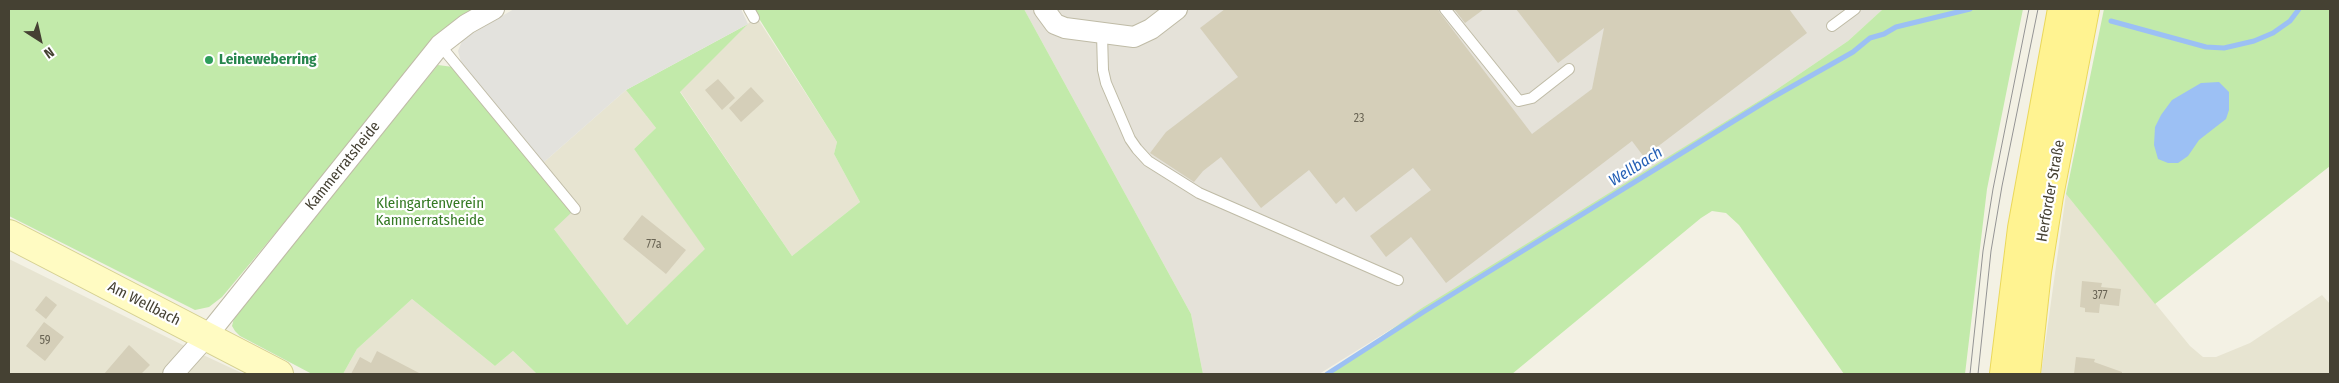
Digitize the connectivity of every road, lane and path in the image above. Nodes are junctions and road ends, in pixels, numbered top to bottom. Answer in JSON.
{"nodes":[{"id":1,"x":494,"y":9,"type":"edge"},
{"id":2,"x":1044,"y":9,"type":"edge"},
{"id":3,"x":1177,"y":9,"type":"edge"},
{"id":4,"x":1445,"y":9,"type":"edge"},
{"id":5,"x":1855,"y":9,"type":"edge"},
{"id":6,"x":2062,"y":9,"type":"edge"},
{"id":7,"x":2084,"y":9,"type":"edge"},
{"id":8,"x":1832,"y":26,"type":"dead end"},
{"id":9,"x":1102,"y":34,"type":"junction"},
{"id":10,"x":440,"y":45,"type":"junction"},
{"id":11,"x":1569,"y":68,"type":"dead end"},
{"id":12,"x":575,"y":209,"type":"dead end"},
{"id":13,"x":9,"y":234,"type":"edge"},
{"id":14,"x":1398,"y":280,"type":"dead end"},
{"id":15,"x":206,"y":337,"type":"junction"},
{"id":16,"x":173,"y":374,"type":"edge"},
{"id":17,"x":279,"y":374,"type":"edge"},
{"id":18,"x":2004,"y":374,"type":"edge"},
{"id":19,"x":2026,"y":374,"type":"edge"}],
"edges":[{"from":1,"to":10,"type":"street","name":"Kammerratsheide"},
{"from":2,"to":9,"type":"street"},
{"from":3,"to":9,"type":"street"},
{"from":4,"to":11,"type":"lane"},
{"from":5,"to":8,"type":"lane"},
{"from":6,"to":18,"type":"main road","name":"Herforder Straße"},
{"from":7,"to":19,"type":"main road","name":"Herforder Straße"},
{"from":9,"to":14,"type":"lane"},
{"from":10,"to":12,"type":"lane"},
{"from":10,"to":15,"type":"street","name":"Kammerratsheide"},
{"from":13,"to":15,"type":"main road","name":"Am Wellbach"},
{"from":15,"to":16,"type":"street","name":"Kammerratsheide"},
{"from":15,"to":17,"type":"main road","name":"Am Wellbach"}]}
